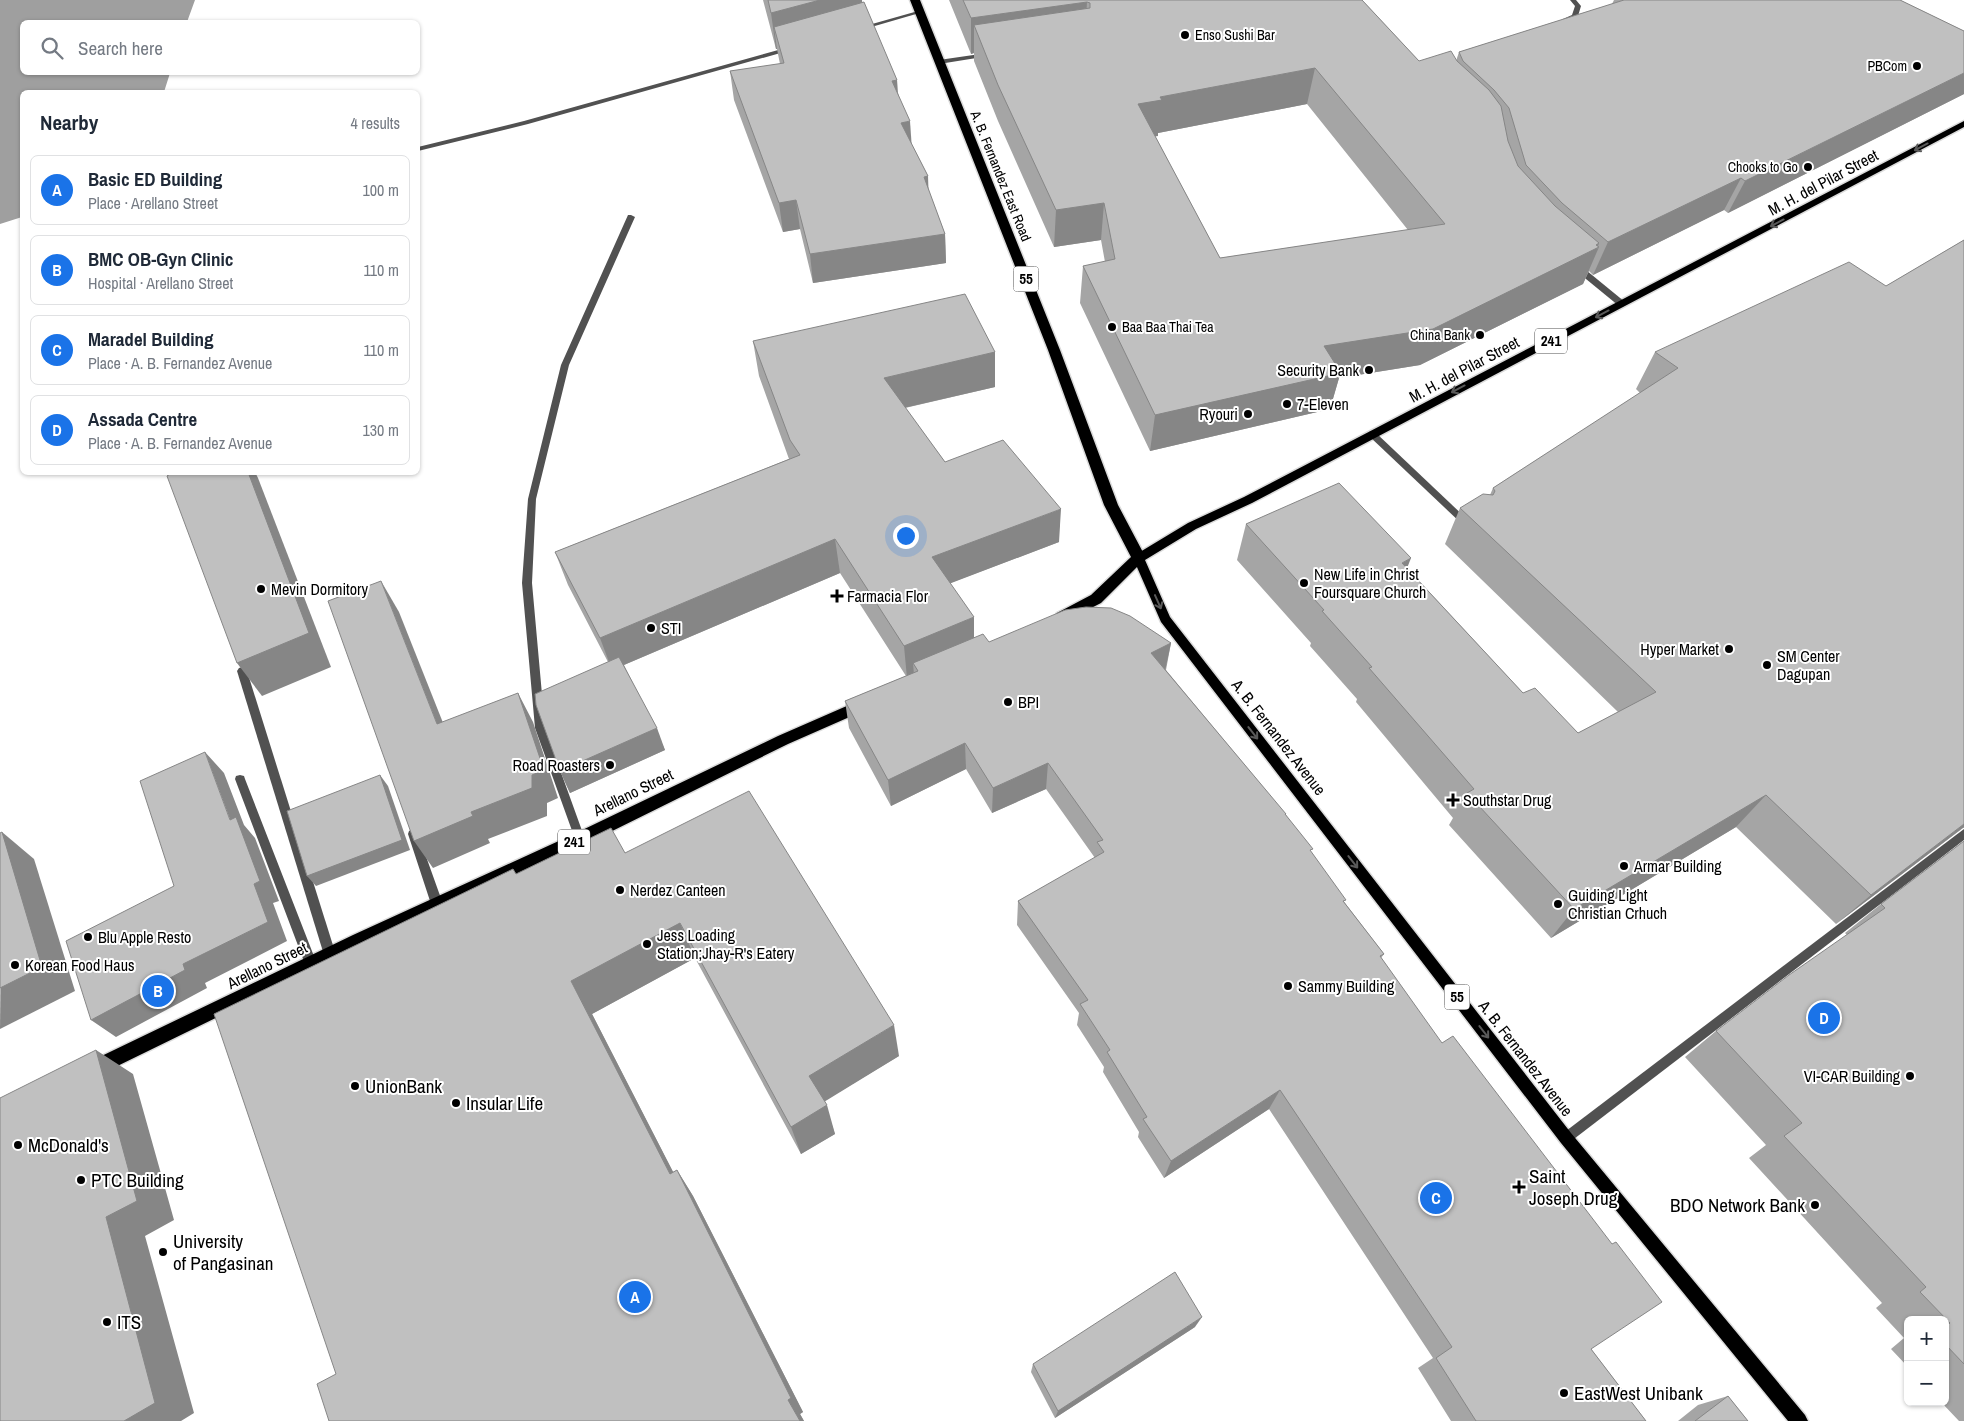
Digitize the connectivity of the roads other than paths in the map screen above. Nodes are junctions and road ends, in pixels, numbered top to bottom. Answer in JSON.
{"nodes":[{"id":1,"x":915,"y":0,"type":"edge"},
{"id":2,"x":1573,"y":0,"type":"edge"},
{"id":3,"x":920,"y":12,"type":"junction"},
{"id":4,"x":1557,"y":23,"type":"edge"},
{"id":5,"x":854,"y":30,"type":"edge"},
{"id":6,"x":798,"y":47,"type":"edge"},
{"id":7,"x":990,"y":55,"type":"edge"},
{"id":8,"x":938,"y":62,"type":"junction"},
{"id":9,"x":1964,"y":124,"type":"edge"},
{"id":10,"x":420,"y":149,"type":"edge"},
{"id":11,"x":631,"y":217,"type":"dead end"},
{"id":12,"x":1573,"y":264,"type":"edge"},
{"id":13,"x":1622,"y":304,"type":"junction"},
{"id":14,"x":1372,"y":434,"type":"junction"},
{"id":15,"x":1472,"y":528,"type":"edge"},
{"id":16,"x":1138,"y":558,"type":"junction"},
{"id":17,"x":1045,"y":626,"type":"edge"},
{"id":18,"x":242,"y":671,"type":"edge"},
{"id":19,"x":883,"y":696,"type":"edge"},
{"id":20,"x":240,"y":779,"type":"dead end"},
{"id":21,"x":408,"y":820,"type":"edge"},
{"id":22,"x":1964,"y":834,"type":"edge"},
{"id":23,"x":580,"y":839,"type":"junction"},
{"id":24,"x":438,"y":904,"type":"junction"},
{"id":25,"x":330,"y":955,"type":"junction"},
{"id":26,"x":311,"y":964,"type":"junction"},
{"id":27,"x":78,"y":1076,"type":"edge"},
{"id":28,"x":1566,"y":1138,"type":"junction"},
{"id":29,"x":1799,"y":1421,"type":"edge"}],
"edges":[{"from":1,"to":3,"type":"highway","name":"A. B. Fernandez East Road","number":"55"},
{"from":2,"to":4,"type":"street"},
{"from":3,"to":5,"type":"street"},
{"from":3,"to":8,"type":"highway","name":"A. B. Fernandez East Road","number":"55"},
{"from":6,"to":10,"type":"street"},
{"from":7,"to":8,"type":"street"},
{"from":8,"to":16,"type":"highway","name":"A. B. Fernandez East Road","number":"55"},
{"from":9,"to":13,"type":"main road","name":"M. H. del Pilar Street","number":"241","one_way":true},
{"from":11,"to":23,"type":"street"},
{"from":12,"to":13,"type":"street"},
{"from":13,"to":14,"type":"main road","name":"M. H. del Pilar Street","number":"241","one_way":true},
{"from":14,"to":15,"type":"street"},
{"from":14,"to":16,"type":"main road","name":"M. H. del Pilar Street","number":"241"},
{"from":16,"to":17,"type":"highway","number":"241"},
{"from":16,"to":28,"type":"main road","name":"A. B. Fernandez Avenue","number":"55","one_way":true},
{"from":18,"to":25,"type":"street"},
{"from":19,"to":23,"type":"highway","name":"Arellano Street","number":"241"},
{"from":20,"to":26,"type":"street"},
{"from":21,"to":24,"type":"street"},
{"from":22,"to":28,"type":"street"},
{"from":23,"to":24,"type":"highway","name":"Arellano Street","number":"241"},
{"from":24,"to":25,"type":"highway","name":"Arellano Street","number":"241"},
{"from":25,"to":26,"type":"highway","name":"Arellano Street","number":"241"},
{"from":26,"to":27,"type":"highway","name":"Arellano Street","number":"241"},
{"from":28,"to":29,"type":"main road","name":"A. B. Fernandez Avenue","number":"55"}]}
